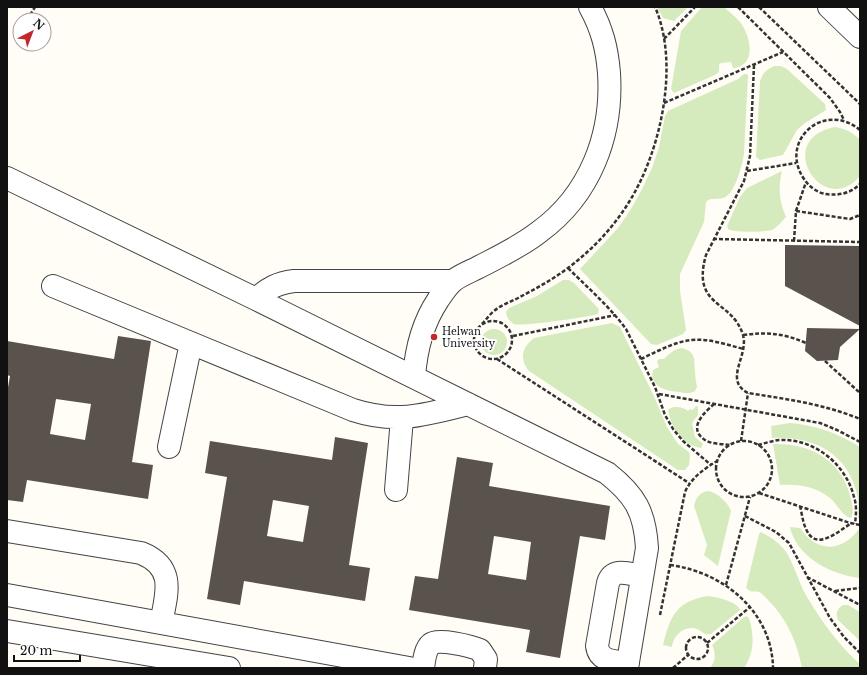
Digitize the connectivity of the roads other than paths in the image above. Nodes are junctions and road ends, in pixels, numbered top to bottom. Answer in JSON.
{"nodes":[{"id":1,"x":590,"y":7,"type":"edge"},
{"id":2,"x":829,"y":7,"type":"edge"},
{"id":3,"x":860,"y":37,"type":"edge"},
{"id":4,"x":7,"y":178,"type":"edge"},
{"id":5,"x":453,"y":281,"type":"junction"},
{"id":6,"x":53,"y":286,"type":"dead end"},
{"id":7,"x":256,"y":299,"type":"junction"},
{"id":8,"x":191,"y":343,"type":"junction"},
{"id":9,"x":414,"y":377,"type":"junction"},
{"id":10,"x":468,"y":404,"type":"junction"},
{"id":11,"x":402,"y":418,"type":"junction"},
{"id":12,"x":169,"y":447,"type":"dead end"},
{"id":13,"x":396,"y":490,"type":"dead end"},
{"id":14,"x":7,"y":530,"type":"edge"},
{"id":15,"x":643,"y":571,"type":"junction"},
{"id":16,"x":7,"y":595,"type":"edge"},
{"id":17,"x":161,"y":623,"type":"junction"},
{"id":18,"x":7,"y":631,"type":"edge"},
{"id":19,"x":627,"y":666,"type":"edge"},
{"id":20,"x":229,"y":668,"type":"edge"},
{"id":21,"x":409,"y":668,"type":"edge"},
{"id":22,"x":423,"y":668,"type":"edge"},
{"id":23,"x":485,"y":668,"type":"edge"}],
"edges":[{"from":1,"to":5,"type":"street"},
{"from":2,"to":3,"type":"street"},
{"from":4,"to":7,"type":"street"},
{"from":5,"to":7,"type":"street"},
{"from":5,"to":9,"type":"street"},
{"from":6,"to":8,"type":"street"},
{"from":7,"to":9,"type":"street"},
{"from":8,"to":11,"type":"street"},
{"from":8,"to":12,"type":"street"},
{"from":9,"to":10,"type":"street"},
{"from":10,"to":11,"type":"street"},
{"from":10,"to":15,"type":"street"},
{"from":11,"to":13,"type":"street"},
{"from":14,"to":17,"type":"street"},
{"from":15,"to":19,"type":"street"},
{"from":15,"to":19,"type":"street"},
{"from":16,"to":17,"type":"street"},
{"from":17,"to":21,"type":"street"},
{"from":18,"to":20,"type":"street"},
{"from":22,"to":23,"type":"street"}]}
